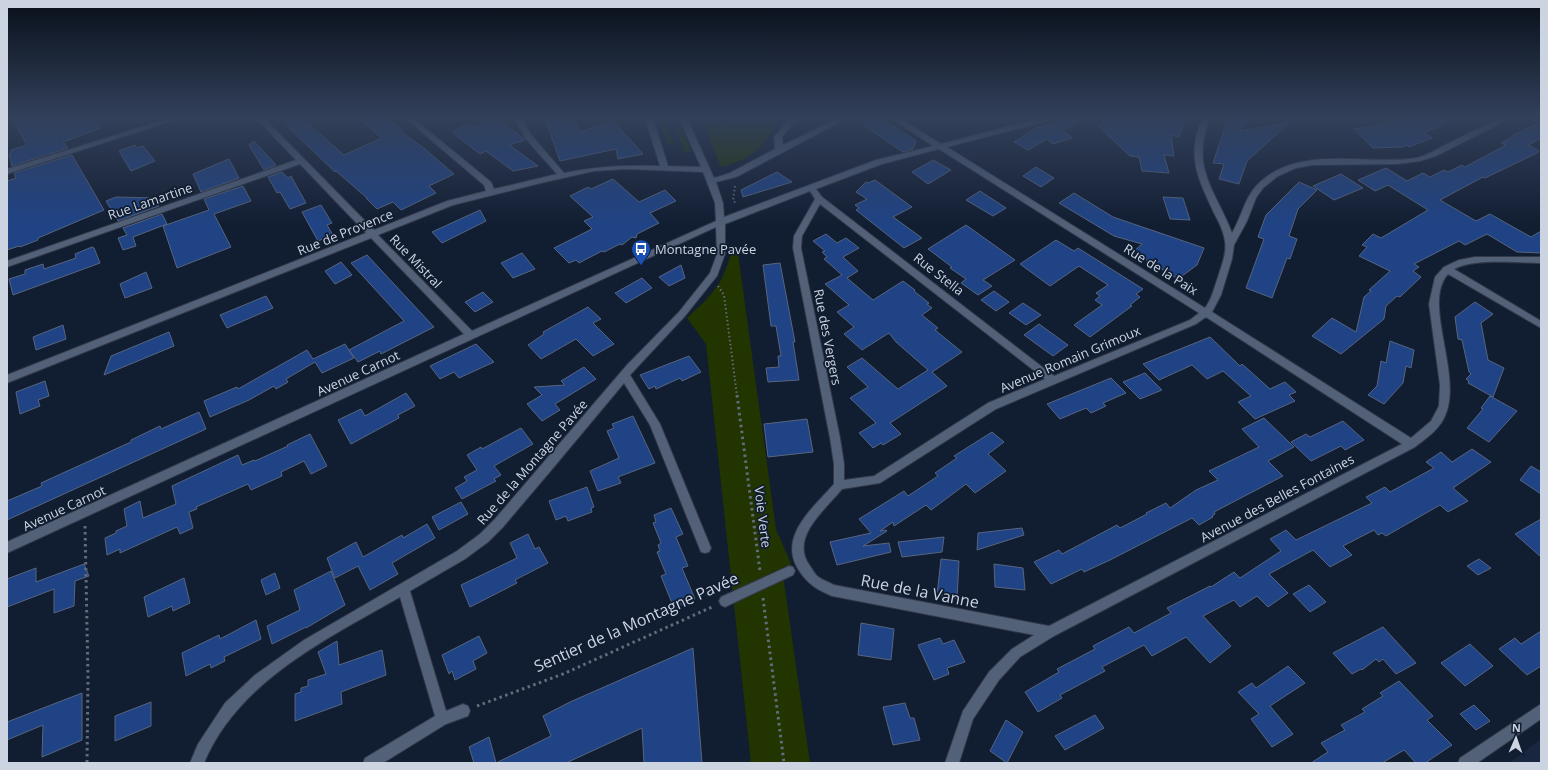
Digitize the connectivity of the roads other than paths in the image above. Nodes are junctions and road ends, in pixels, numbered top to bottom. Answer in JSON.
{"nodes":[{"id":1,"x":64,"y":154,"type":"edge"},
{"id":2,"x":295,"y":154,"type":"edge"},
{"id":3,"x":452,"y":154,"type":"edge"},
{"id":4,"x":544,"y":154,"type":"edge"},
{"id":5,"x":662,"y":154,"type":"edge"},
{"id":6,"x":699,"y":154,"type":"edge"},
{"id":7,"x":772,"y":154,"type":"edge"},
{"id":8,"x":910,"y":154,"type":"edge"},
{"id":9,"x":954,"y":154,"type":"edge"},
{"id":10,"x":1197,"y":154,"type":"edge"},
{"id":11,"x":1432,"y":154,"type":"edge"},
{"id":12,"x":302,"y":161,"type":"junction"},
{"id":13,"x":665,"y":169,"type":"junction"},
{"id":14,"x":706,"y":170,"type":"junction"},
{"id":15,"x":7,"y":172,"type":"edge"},
{"id":16,"x":562,"y":175,"type":"junction"},
{"id":17,"x":711,"y":181,"type":"junction"},
{"id":18,"x":811,"y":187,"type":"junction"},
{"id":19,"x":491,"y":193,"type":"junction"},
{"id":20,"x":819,"y":199,"type":"junction"},
{"id":21,"x":720,"y":221,"type":"junction"},
{"id":22,"x":373,"y":234,"type":"junction"},
{"id":23,"x":1230,"y":245,"type":"junction"},
{"id":24,"x":1541,"y":260,"type":"edge"},
{"id":25,"x":7,"y":264,"type":"edge"},
{"id":26,"x":1447,"y":269,"type":"junction"},
{"id":27,"x":1206,"y":313,"type":"junction"},
{"id":28,"x":1541,"y":325,"type":"edge"},
{"id":29,"x":470,"y":335,"type":"junction"},
{"id":30,"x":624,"y":375,"type":"junction"},
{"id":31,"x":7,"y":379,"type":"edge"},
{"id":32,"x":1053,"y":380,"type":"junction"},
{"id":33,"x":1411,"y":444,"type":"junction"},
{"id":34,"x":839,"y":485,"type":"junction"},
{"id":35,"x":7,"y":548,"type":"edge"},
{"id":36,"x":705,"y":548,"type":"dead end"},
{"id":37,"x":789,"y":571,"type":"dead end"},
{"id":38,"x":403,"y":588,"type":"junction"},
{"id":39,"x":725,"y":601,"type":"road end"},
{"id":40,"x":1050,"y":632,"type":"junction"},
{"id":41,"x":463,"y":711,"type":"dead end"},
{"id":42,"x":1541,"y":711,"type":"edge"},
{"id":43,"x":442,"y":719,"type":"junction"},
{"id":44,"x":197,"y":763,"type":"edge"},
{"id":45,"x":370,"y":763,"type":"edge"},
{"id":46,"x":952,"y":763,"type":"edge"},
{"id":47,"x":1465,"y":763,"type":"edge"}],
"edges":[{"from":1,"to":15,"type":"street"},
{"from":2,"to":12,"type":"street","name":"Rue Mistral"},
{"from":3,"to":19,"type":"street"},
{"from":4,"to":16,"type":"street"},
{"from":5,"to":13,"type":"street"},
{"from":6,"to":14,"type":"street","name":"Rue de la Montagne Pavée"},
{"from":7,"to":17,"type":"street"},
{"from":8,"to":18,"type":"street","name":"Avenue Carnot"},
{"from":9,"to":27,"type":"street","name":"Rue de la Paix"},
{"from":10,"to":23,"type":"street","name":"Avenue Romain Grimoux"},
{"from":11,"to":23,"type":"street"},
{"from":12,"to":22,"type":"street","name":"Rue Mistral"},
{"from":12,"to":25,"type":"street","name":"Rue Lamartine"},
{"from":13,"to":14,"type":"street","name":"Rue de Provence"},
{"from":13,"to":16,"type":"street","name":"Rue de Provence"},
{"from":14,"to":17,"type":"street","name":"Rue de la Montagne Pavée"},
{"from":16,"to":19,"type":"street","name":"Rue de Provence"},
{"from":17,"to":21,"type":"street","name":"Rue de la Montagne Pavée"},
{"from":18,"to":20,"type":"street","name":"Rue Stella"},
{"from":18,"to":21,"type":"street","name":"Avenue Carnot"},
{"from":19,"to":22,"type":"street","name":"Rue de Provence"},
{"from":20,"to":32,"type":"street","name":"Rue Stella"},
{"from":20,"to":34,"type":"street","name":"Rue des Vergers"},
{"from":21,"to":29,"type":"street","name":"Avenue Carnot"},
{"from":21,"to":30,"type":"street","name":"Rue de la Montagne Pavée"},
{"from":22,"to":29,"type":"street","name":"Rue Mistral"},
{"from":22,"to":31,"type":"street","name":"Rue de Provence"},
{"from":23,"to":27,"type":"street","name":"Avenue Romain Grimoux"},
{"from":24,"to":26,"type":"street"},
{"from":26,"to":28,"type":"street"},
{"from":26,"to":33,"type":"street","name":"Avenue des Belles Fontaines"},
{"from":27,"to":32,"type":"street","name":"Avenue Romain Grimoux"},
{"from":27,"to":33,"type":"street","name":"Rue de la Paix"},
{"from":29,"to":35,"type":"street","name":"Avenue Carnot"},
{"from":30,"to":36,"type":"street"},
{"from":30,"to":38,"type":"street","name":"Rue de la Montagne Pavée"},
{"from":32,"to":34,"type":"street","name":"Avenue Romain Grimoux"},
{"from":33,"to":40,"type":"street","name":"Avenue des Belles Fontaines"},
{"from":34,"to":40,"type":"street","name":"Rue de la Vanne"},
{"from":37,"to":39,"type":"street","name":"Sentier de la Montagne Pavée"},
{"from":38,"to":43,"type":"street"},
{"from":38,"to":44,"type":"street","name":"Rue de la Montagne Pavée"},
{"from":40,"to":46,"type":"street","name":"Avenue des Belles Fontaines"},
{"from":41,"to":43,"type":"street"},
{"from":42,"to":47,"type":"street"},
{"from":43,"to":45,"type":"street"}]}
